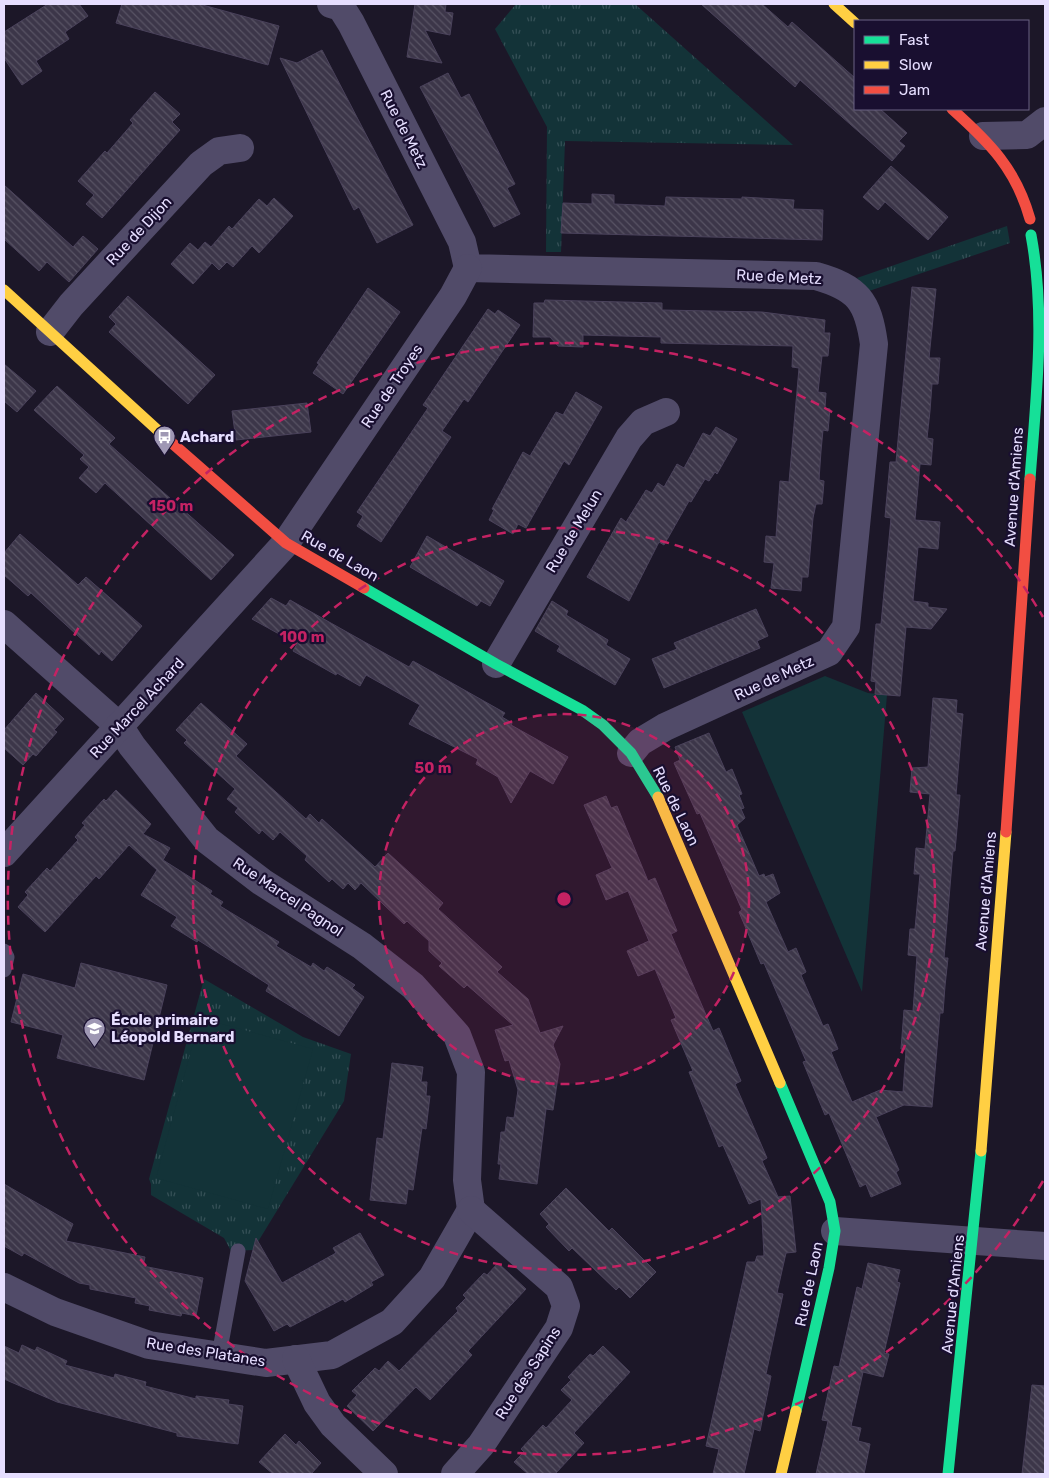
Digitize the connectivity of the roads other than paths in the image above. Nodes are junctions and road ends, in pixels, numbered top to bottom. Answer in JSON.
{"nodes":[{"id":1,"x":834,"y":4,"type":"edge"},
{"id":2,"x":338,"y":5,"type":"edge"},
{"id":3,"x":854,"y":22,"type":"edge"},
{"id":4,"x":953,"y":110,"type":"edge"},
{"id":5,"x":1045,"y":121,"type":"edge"},
{"id":6,"x":983,"y":136,"type":"junction"},
{"id":7,"x":240,"y":148,"type":"dead end"},
{"id":8,"x":1013,"y":171,"type":"junction"},
{"id":9,"x":1030,"y":187,"type":"dead end"},
{"id":10,"x":1037,"y":204,"type":"dead end"},
{"id":11,"x":1030,"y":219,"type":"junction"},
{"id":12,"x":1031,"y":235,"type":"junction"},
{"id":13,"x":1045,"y":251,"type":"edge"},
{"id":14,"x":468,"y":268,"type":"junction"},
{"id":15,"x":4,"y":290,"type":"edge"},
{"id":16,"x":1043,"y":306,"type":"edge"},
{"id":17,"x":50,"y":332,"type":"junction"},
{"id":18,"x":666,"y":412,"type":"dead end"},
{"id":19,"x":277,"y":553,"type":"junction"},
{"id":20,"x":4,"y":624,"type":"edge"},
{"id":21,"x":496,"y":664,"type":"junction"},
{"id":22,"x":119,"y":726,"type":"junction"},
{"id":23,"x":631,"y":753,"type":"junction"},
{"id":24,"x":4,"y":853,"type":"edge"},
{"id":25,"x":4,"y":952,"type":"edge"},
{"id":26,"x":4,"y":970,"type":"edge"},
{"id":27,"x":471,"y":1210,"type":"junction"},
{"id":28,"x":835,"y":1231,"type":"junction"},
{"id":29,"x":974,"y":1240,"type":"junction"},
{"id":30,"x":1045,"y":1246,"type":"edge"},
{"id":31,"x":238,"y":1251,"type":"dead end"},
{"id":32,"x":4,"y":1287,"type":"edge"},
{"id":33,"x":219,"y":1356,"type":"junction"},
{"id":34,"x":296,"y":1359,"type":"junction"},
{"id":35,"x":384,"y":1474,"type":"edge"},
{"id":36,"x":455,"y":1474,"type":"edge"},
{"id":37,"x":781,"y":1474,"type":"edge"},
{"id":38,"x":948,"y":1474,"type":"edge"}],
"edges":[{"from":1,"to":3,"type":"street"},
{"from":2,"to":14,"type":"street","name":"Rue de Metz"},
{"from":4,"to":6,"type":"street"},
{"from":5,"to":6,"type":"street"},
{"from":6,"to":8,"type":"street"},
{"from":7,"to":17,"type":"street","name":"Rue de Dijon"},
{"from":8,"to":9,"type":"street"},
{"from":8,"to":11,"type":"street","name":"Avenue d'Amiens"},
{"from":10,"to":11,"type":"street"},
{"from":11,"to":12,"type":"street","name":"Avenue d'Amiens"},
{"from":12,"to":13,"type":"street"},
{"from":12,"to":16,"type":"street","name":"Avenue d'Amiens"},
{"from":14,"to":19,"type":"street","name":"Rue de Troyes"},
{"from":14,"to":23,"type":"street","name":"Rue de Metz"},
{"from":15,"to":17,"type":"street","name":"Rue de Laon"},
{"from":16,"to":29,"type":"street","name":"Avenue d'Amiens"},
{"from":17,"to":19,"type":"street","name":"Rue de Laon"},
{"from":18,"to":21,"type":"street","name":"Rue de Melun"},
{"from":19,"to":21,"type":"street","name":"Rue de Laon"},
{"from":19,"to":22,"type":"street","name":"Rue Marcel Achard"},
{"from":20,"to":22,"type":"street","name":"Rue Marcel Pagnol"},
{"from":21,"to":23,"type":"street","name":"Rue de Laon"},
{"from":22,"to":24,"type":"street","name":"Rue Marcel Achard"},
{"from":22,"to":27,"type":"street","name":"Rue Marcel Pagnol"},
{"from":23,"to":28,"type":"street","name":"Rue de Laon"},
{"from":25,"to":26,"type":"lane"},
{"from":27,"to":34,"type":"street","name":"Rue des Platanes"},
{"from":27,"to":36,"type":"street","name":"Rue des Sapins"},
{"from":28,"to":29,"type":"street"},
{"from":28,"to":37,"type":"street","name":"Rue de Laon"},
{"from":29,"to":30,"type":"street"},
{"from":29,"to":38,"type":"street","name":"Avenue d'Amiens"},
{"from":31,"to":33,"type":"lane"},
{"from":32,"to":33,"type":"street","name":"Rue des Platanes"},
{"from":33,"to":34,"type":"street","name":"Rue des Platanes"},
{"from":34,"to":35,"type":"street"}]}
